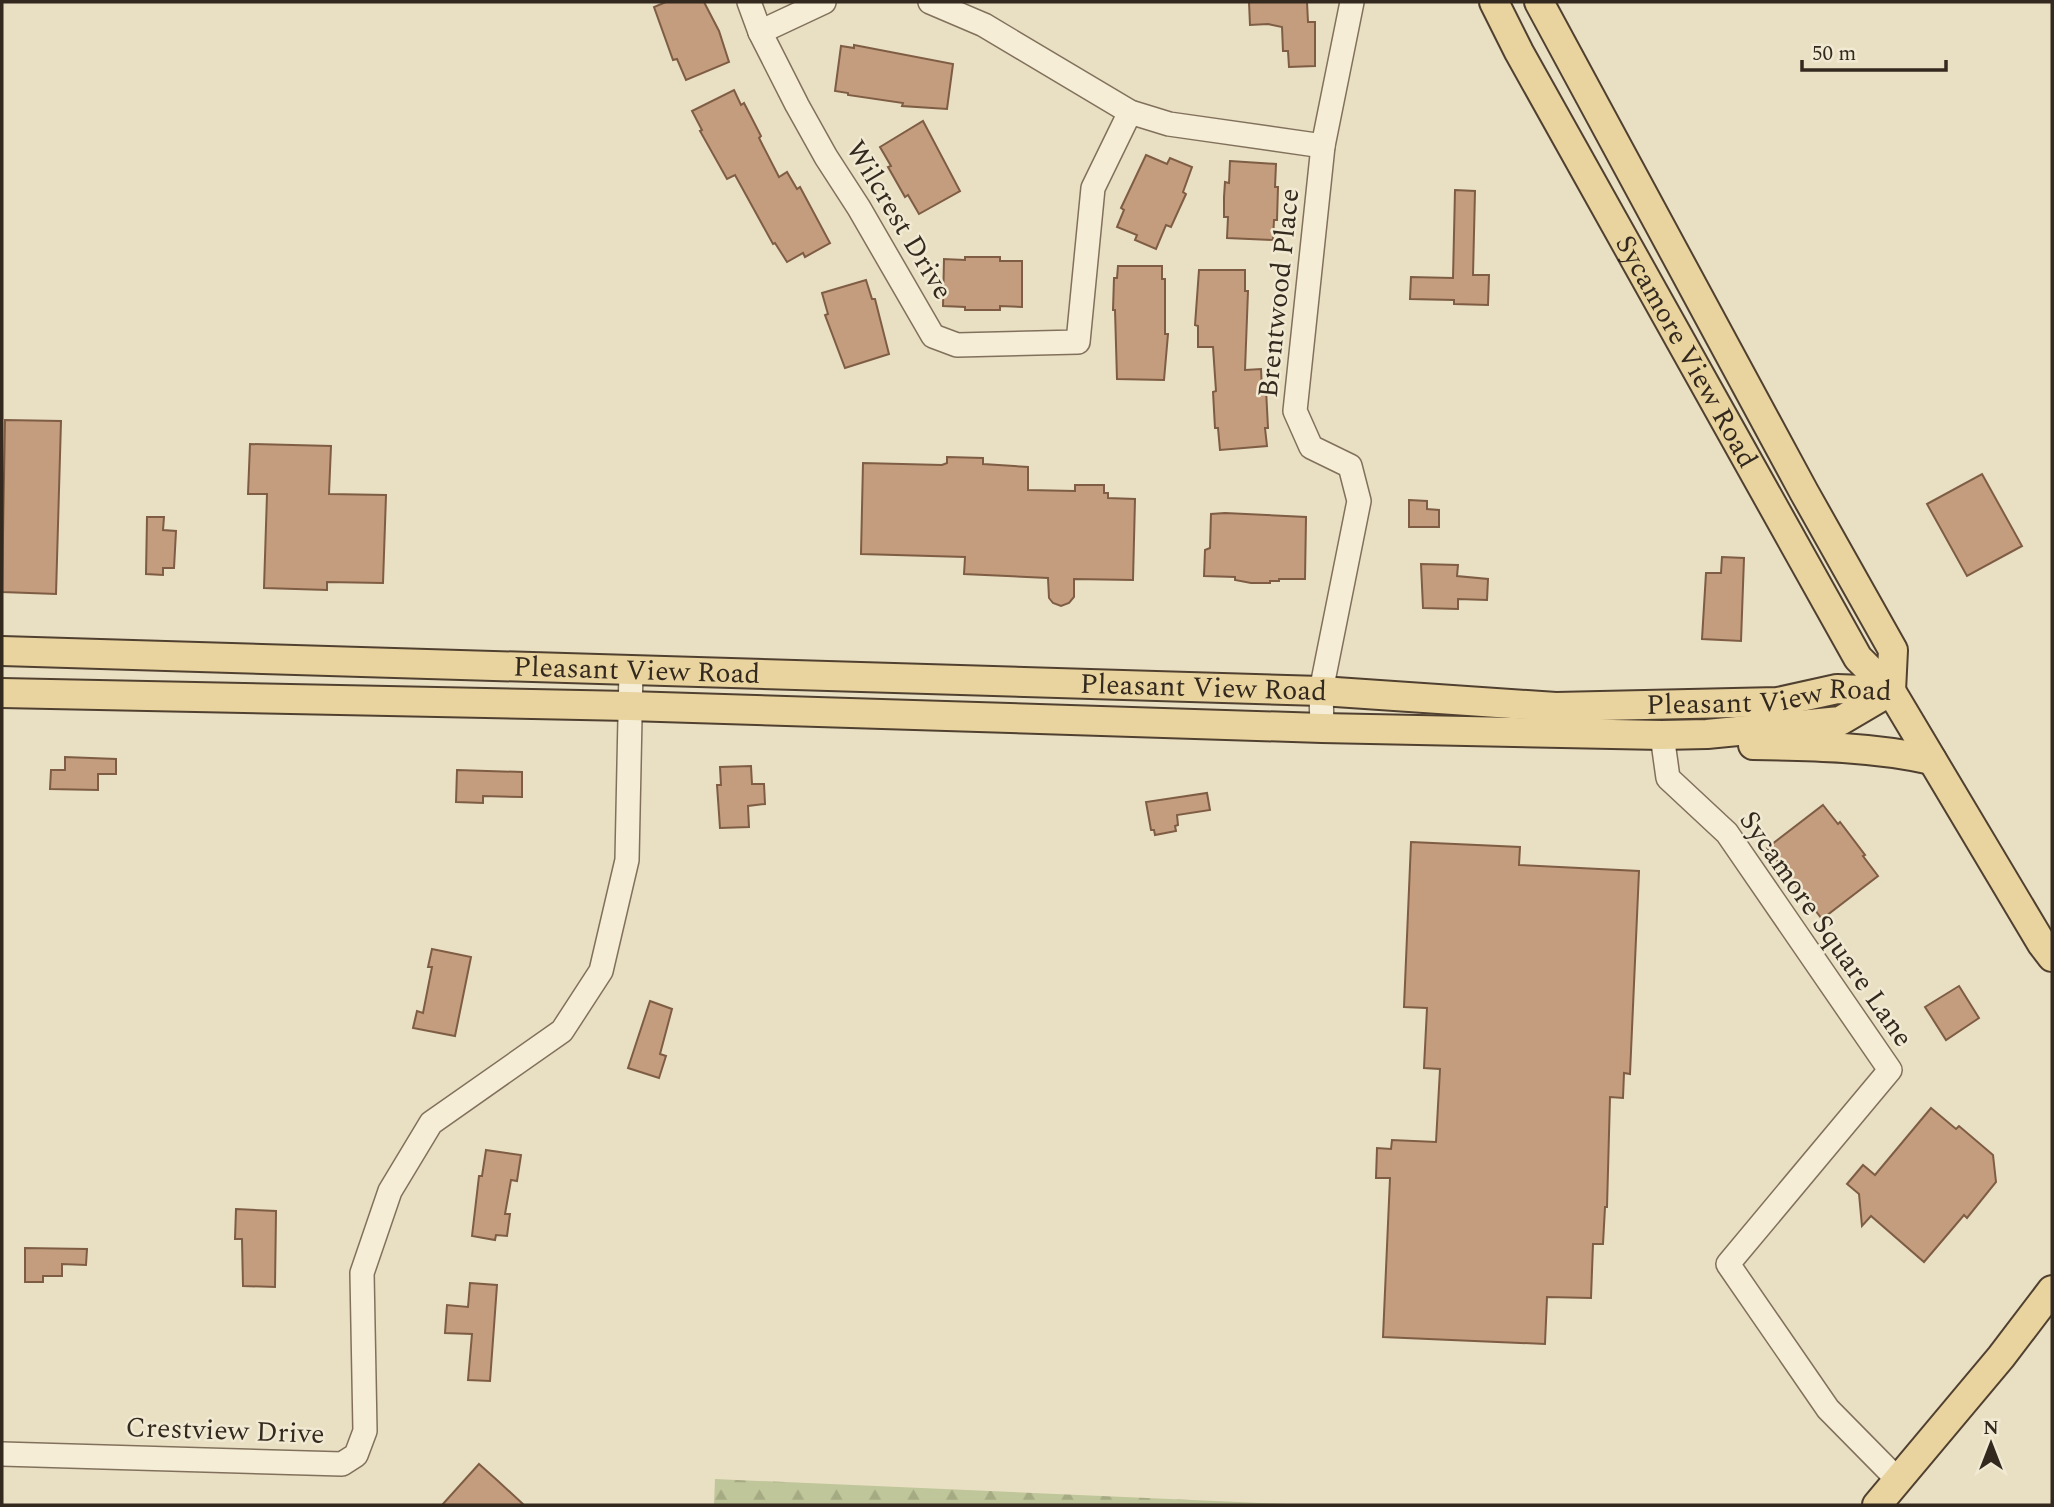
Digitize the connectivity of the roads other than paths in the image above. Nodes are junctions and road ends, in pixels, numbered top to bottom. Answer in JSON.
{"nodes":[{"id":1,"x":749,"y":2,"type":"edge"},
{"id":2,"x":824,"y":2,"type":"edge"},
{"id":3,"x":930,"y":2,"type":"edge"},
{"id":4,"x":1352,"y":2,"type":"edge"},
{"id":5,"x":1494,"y":2,"type":"edge"},
{"id":6,"x":1539,"y":2,"type":"edge"},
{"id":7,"x":760,"y":32,"type":"junction"},
{"id":8,"x":1130,"y":112,"type":"junction"},
{"id":9,"x":1323,"y":146,"type":"junction"},
{"id":10,"x":1619,"y":148,"type":"junction"},
{"id":11,"x":1584,"y":167,"type":"junction"},
{"id":12,"x":2,"y":651,"type":"edge"},
{"id":13,"x":631,"y":670,"type":"junction"},
{"id":14,"x":967,"y":680,"type":"junction"},
{"id":15,"x":1321,"y":691,"type":"junction"},
{"id":16,"x":1891,"y":691,"type":"junction"},
{"id":17,"x":2,"y":692,"type":"edge"},
{"id":18,"x":629,"y":706,"type":"junction"},
{"id":19,"x":966,"y":717,"type":"junction"},
{"id":20,"x":1322,"y":729,"type":"junction"},
{"id":21,"x":1707,"y":734,"type":"junction"},
{"id":22,"x":1662,"y":735,"type":"junction"},
{"id":23,"x":1932,"y":760,"type":"junction"},
{"id":24,"x":2052,"y":957,"type":"edge"},
{"id":25,"x":2052,"y":1290,"type":"edge"},
{"id":26,"x":2041,"y":1318,"type":"edge"},
{"id":27,"x":2,"y":1454,"type":"edge"},
{"id":28,"x":1898,"y":1480,"type":"junction"},
{"id":29,"x":1877,"y":1505,"type":"edge"}],
"edges":[{"from":1,"to":7,"type":"street","name":"Wilcrest Drive"},
{"from":2,"to":7,"type":"street"},
{"from":3,"to":8,"type":"street"},
{"from":4,"to":9,"type":"street","name":"Brentwood Place"},
{"from":5,"to":11,"type":"main road","name":"Sycamore View Road"},
{"from":6,"to":10,"type":"main road","name":"Sycamore View Road"},
{"from":7,"to":8,"type":"street","name":"Wilcrest Drive"},
{"from":8,"to":9,"type":"street"},
{"from":9,"to":15,"type":"street","name":"Brentwood Place"},
{"from":10,"to":11,"type":"main road"},
{"from":10,"to":16,"type":"main road","name":"Sycamore View Road"},
{"from":11,"to":16,"type":"main road","name":"Sycamore View Road"},
{"from":12,"to":13,"type":"main road","name":"Pleasant View Road"},
{"from":13,"to":14,"type":"main road","name":"Pleasant View Road"},
{"from":13,"to":18,"type":"street","name":"Crestview Drive"},
{"from":14,"to":15,"type":"main road","name":"Pleasant View Road"},
{"from":14,"to":19,"type":"main road"},
{"from":15,"to":16,"type":"main road","name":"Pleasant View Road"},
{"from":15,"to":20,"type":"street","name":"Brentwood Place"},
{"from":16,"to":21,"type":"main road","name":"Pleasant View Road"},
{"from":16,"to":23,"type":"main road","name":"Sycamore View Road"},
{"from":17,"to":18,"type":"main road","name":"Pleasant View Road"},
{"from":18,"to":19,"type":"main road","name":"Pleasant View Road"},
{"from":18,"to":27,"type":"street","name":"Crestview Drive"},
{"from":19,"to":20,"type":"main road","name":"Pleasant View Road"},
{"from":20,"to":22,"type":"main road","name":"Pleasant View Road"},
{"from":21,"to":22,"type":"main road","name":"Pleasant View Road"},
{"from":21,"to":23,"type":"main road"},
{"from":22,"to":28,"type":"street","name":"Sycamore Square Lane"},
{"from":23,"to":24,"type":"main road","name":"Sycamore View Road"},
{"from":25,"to":26,"type":"main road"},
{"from":26,"to":28,"type":"main road"},
{"from":28,"to":29,"type":"main road"}]}
